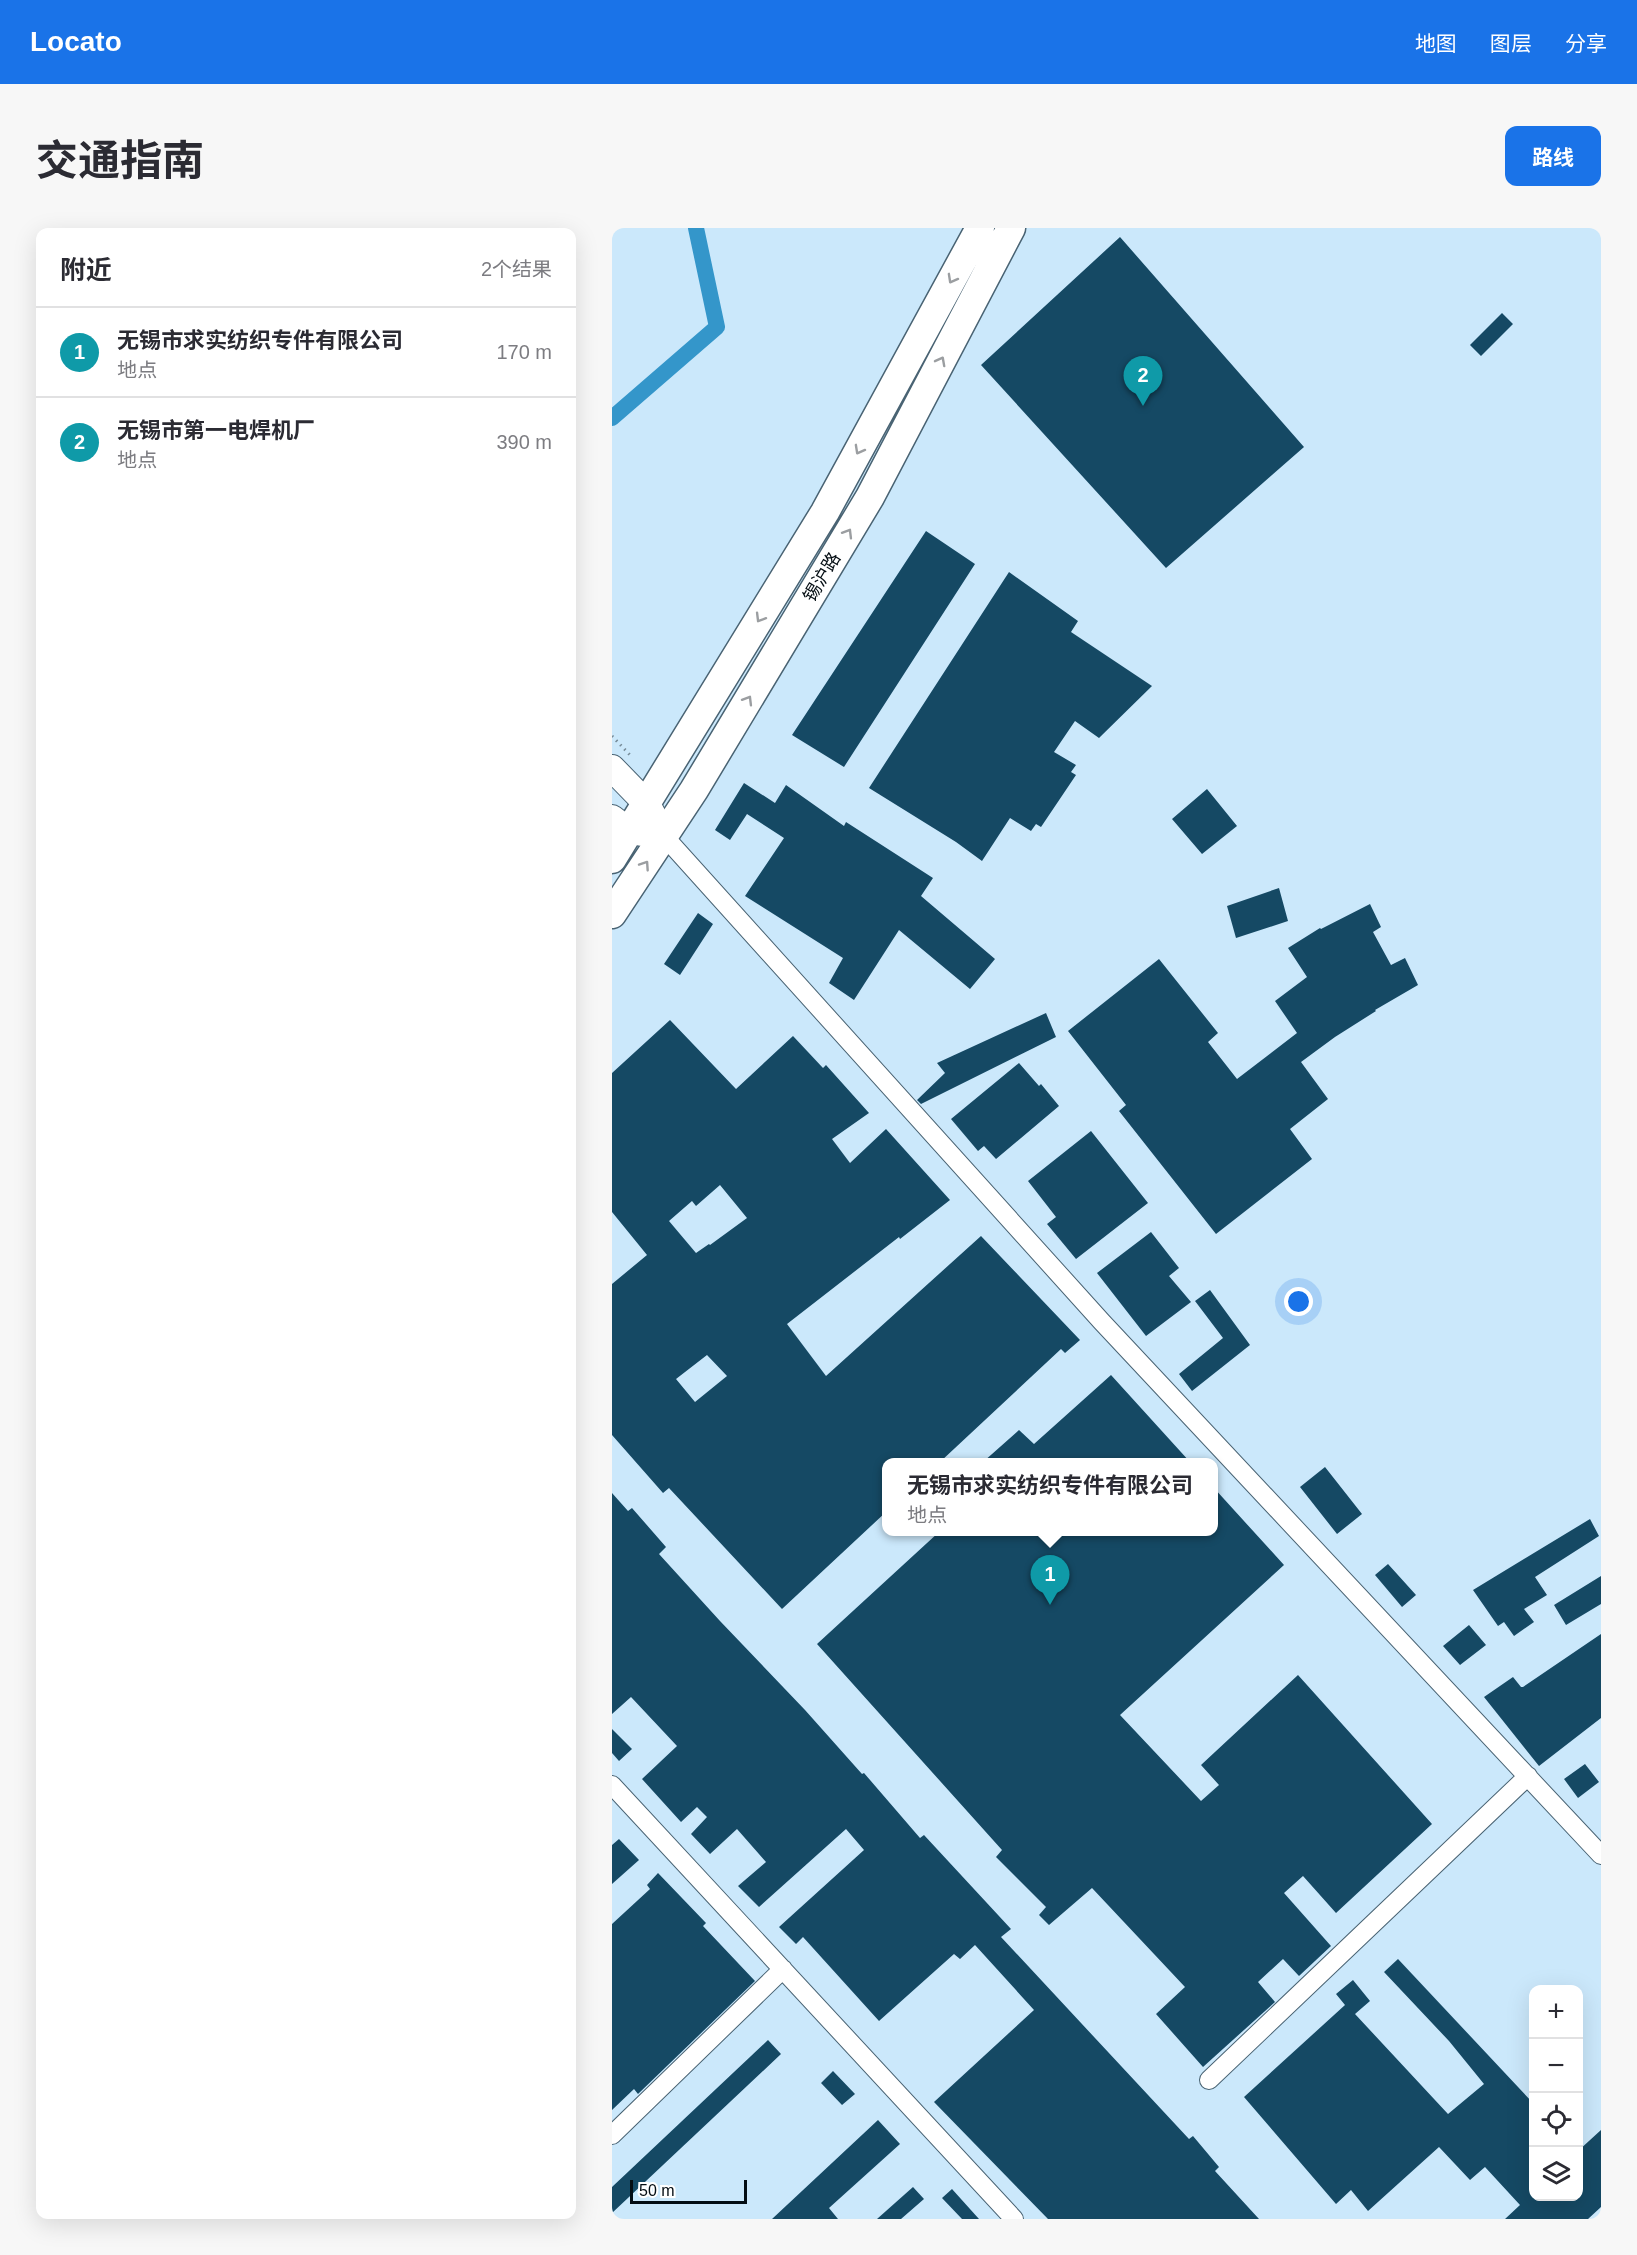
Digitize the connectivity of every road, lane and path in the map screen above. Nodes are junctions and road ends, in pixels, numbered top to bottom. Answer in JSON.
{"nodes":[{"id":1,"x":980,"y":228,"type":"edge"},
{"id":2,"x":1011,"y":228,"type":"edge"},
{"id":3,"x":612,"y":768,"type":"edge"},
{"id":4,"x":647,"y":804,"type":"junction"},
{"id":5,"x":621,"y":825,"type":"edge"},
{"id":6,"x":664,"y":836,"type":"junction"},
{"id":7,"x":612,"y":859,"type":"edge"},
{"id":8,"x":612,"y":914,"type":"edge"},
{"id":9,"x":1528,"y":1776,"type":"junction"},
{"id":10,"x":612,"y":1785,"type":"edge"},
{"id":11,"x":1601,"y":1855,"type":"edge"},
{"id":12,"x":783,"y":1970,"type":"junction"},
{"id":13,"x":1209,"y":2079,"type":"dead end"},
{"id":14,"x":612,"y":2135,"type":"edge"},
{"id":15,"x":1014,"y":2219,"type":"edge"}],
"edges":[{"from":1,"to":4,"type":"main road","name":"锡沪路","one_way":true},
{"from":6,"to":2,"type":"main road","name":"锡沪路","one_way":true},
{"from":3,"to":4,"type":"main road"},
{"from":4,"to":5,"type":"main road","name":"锡沪路"},
{"from":4,"to":6,"type":"main road"},
{"from":5,"to":6,"type":"main road"},
{"from":5,"to":7,"type":"main road","name":"锡沪路"},
{"from":8,"to":6,"type":"main road","name":"锡沪路","one_way":true},
{"from":6,"to":9,"type":"street"},
{"from":9,"to":11,"type":"street"},
{"from":9,"to":13,"type":"street"},
{"from":10,"to":12,"type":"street"},
{"from":12,"to":14,"type":"street"},
{"from":12,"to":15,"type":"street"}]}
